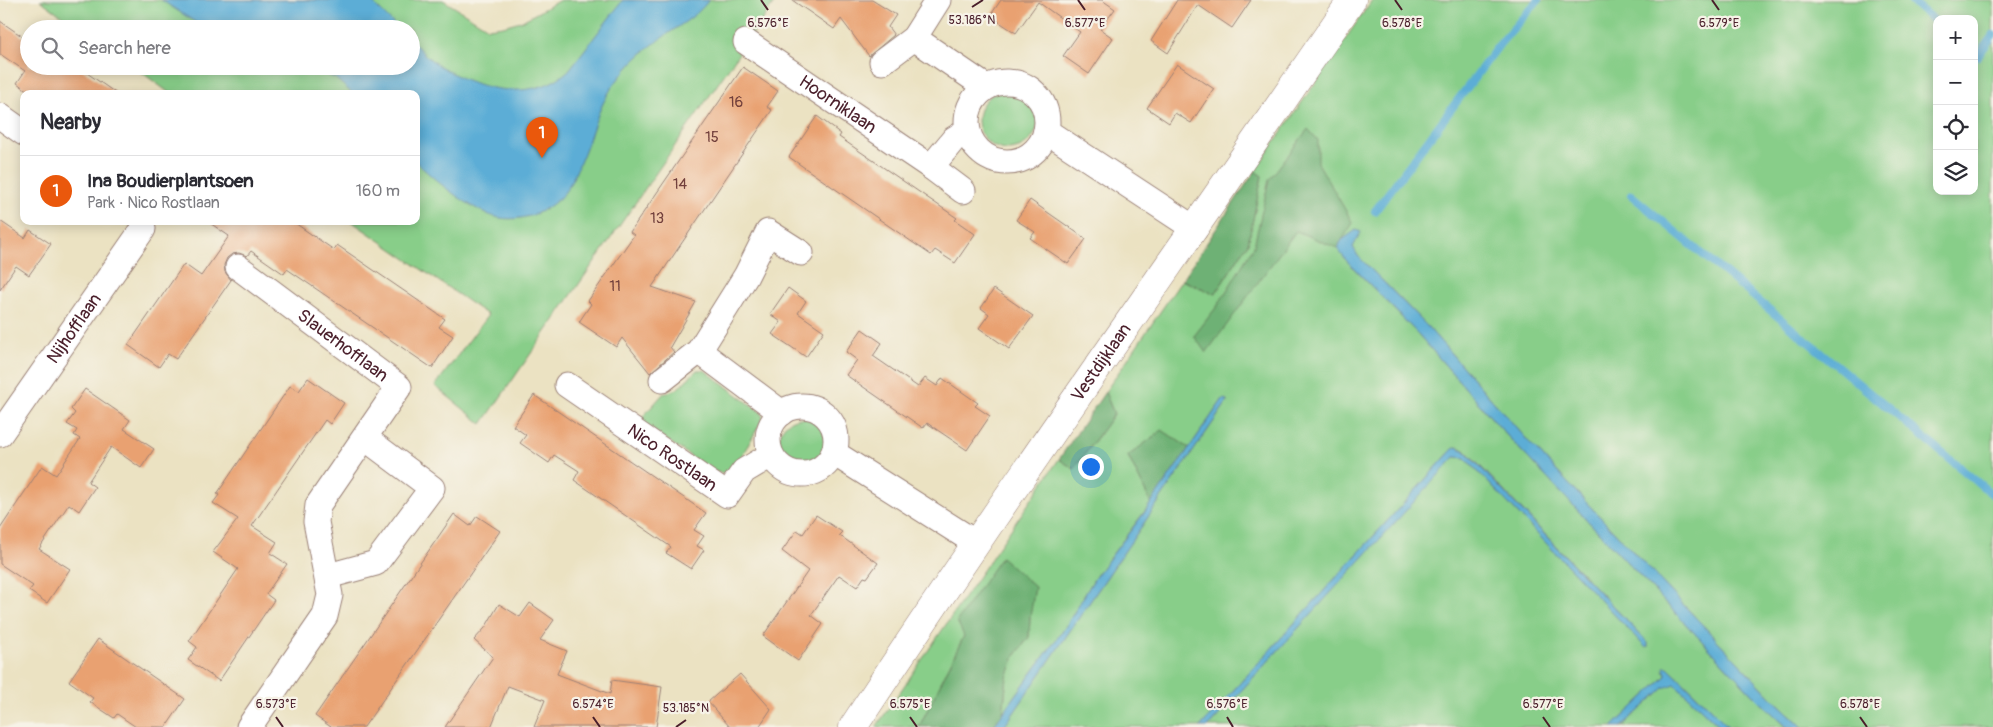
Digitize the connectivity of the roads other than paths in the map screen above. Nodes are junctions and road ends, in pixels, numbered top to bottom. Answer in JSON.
{"nodes":[{"id":1,"x":938,"y":0,"type":"edge"},
{"id":2,"x":1352,"y":0,"type":"edge"},
{"id":3,"x":914,"y":38,"type":"junction"},
{"id":4,"x":746,"y":42,"type":"dead end"},
{"id":5,"x":882,"y":62,"type":"dead end"},
{"id":6,"x":986,"y":87,"type":"junction"},
{"id":7,"x":0,"y":116,"type":"edge"},
{"id":8,"x":20,"y":129,"type":"edge"},
{"id":9,"x":967,"y":131,"type":"junction"},
{"id":10,"x":1046,"y":131,"type":"junction"},
{"id":11,"x":931,"y":168,"type":"junction"},
{"id":12,"x":963,"y":191,"type":"dead end"},
{"id":13,"x":142,"y":225,"type":"edge"},
{"id":14,"x":1195,"y":229,"type":"junction"},
{"id":15,"x":801,"y":253,"type":"dead end"},
{"id":16,"x":238,"y":268,"type":"dead end"},
{"id":17,"x":699,"y":351,"type":"junction"},
{"id":18,"x":662,"y":380,"type":"dead end"},
{"id":19,"x":567,"y":385,"type":"dead end"},
{"id":20,"x":782,"y":413,"type":"junction"},
{"id":21,"x":0,"y":434,"type":"edge"},
{"id":22,"x":365,"y":438,"type":"junction"},
{"id":23,"x":834,"y":453,"type":"junction"},
{"id":24,"x":772,"y":455,"type":"junction"},
{"id":25,"x":976,"y":543,"type":"junction"},
{"id":26,"x":328,"y":576,"type":"junction"},
{"id":27,"x":249,"y":727,"type":"edge"},
{"id":28,"x":853,"y":727,"type":"edge"}],
"edges":[{"from":1,"to":3,"type":"street"},
{"from":2,"to":14,"type":"street","name":"Vestdijklaan"},
{"from":3,"to":5,"type":"street"},
{"from":3,"to":6,"type":"street"},
{"from":4,"to":11,"type":"street","name":"Hoorniklaan"},
{"from":6,"to":9,"type":"street"},
{"from":6,"to":10,"type":"street"},
{"from":7,"to":8,"type":"street"},
{"from":9,"to":10,"type":"street"},
{"from":9,"to":11,"type":"street"},
{"from":10,"to":14,"type":"street"},
{"from":11,"to":12,"type":"street","name":"Hoorniklaan"},
{"from":13,"to":21,"type":"street","name":"Nijhofflaan"},
{"from":14,"to":25,"type":"street","name":"Vestdijklaan"},
{"from":15,"to":17,"type":"street"},
{"from":16,"to":22,"type":"street","name":"Slauerhofflaan"},
{"from":17,"to":18,"type":"street"},
{"from":17,"to":20,"type":"street"},
{"from":19,"to":24,"type":"street","name":"Nico Rostlaan"},
{"from":20,"to":23,"type":"street"},
{"from":20,"to":24,"type":"street"},
{"from":22,"to":26,"type":"street","name":"Slauerhofflaan"},
{"from":22,"to":26,"type":"street"},
{"from":23,"to":24,"type":"street"},
{"from":23,"to":25,"type":"street"},
{"from":25,"to":28,"type":"street","name":"Vestdijklaan"},
{"from":26,"to":27,"type":"street","name":"Slauerhofflaan"}]}
